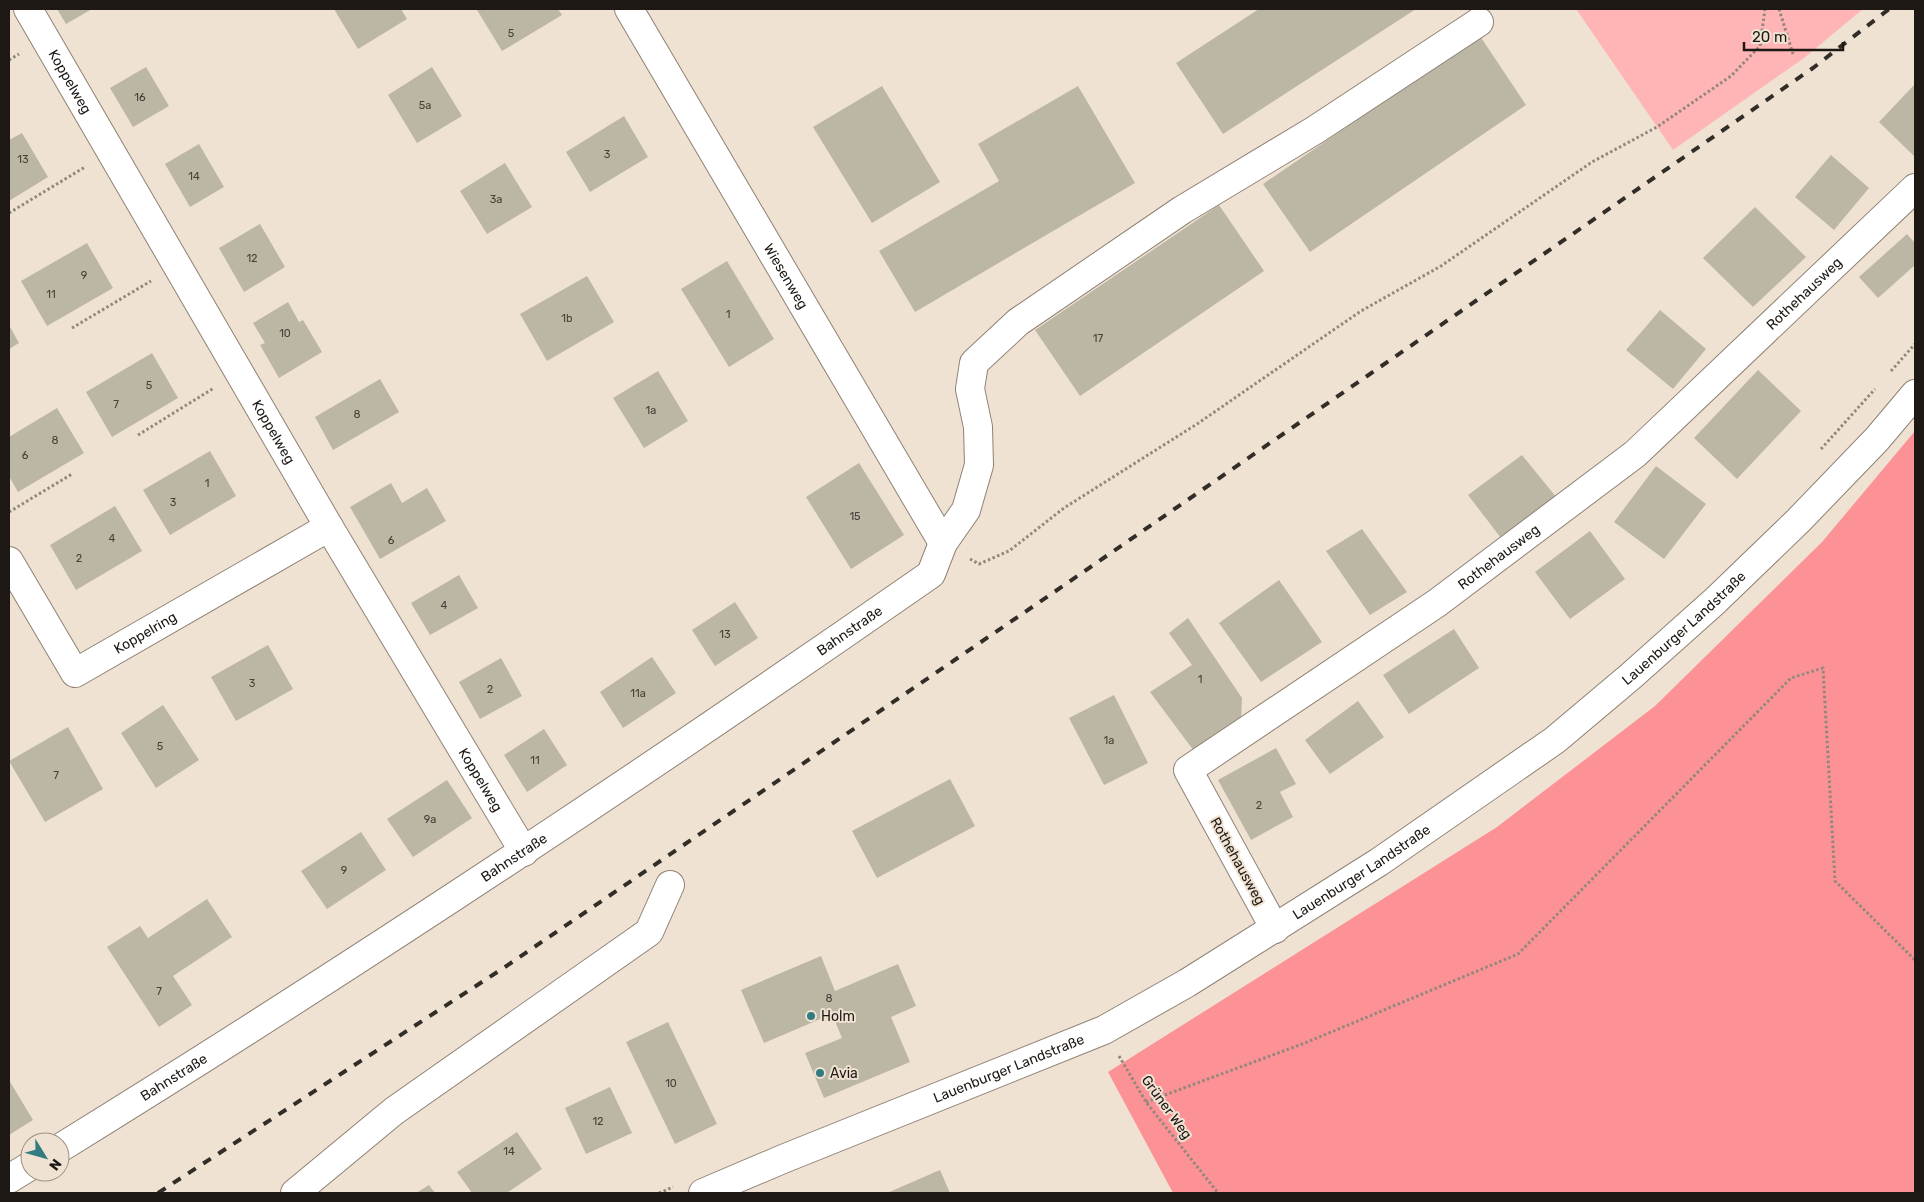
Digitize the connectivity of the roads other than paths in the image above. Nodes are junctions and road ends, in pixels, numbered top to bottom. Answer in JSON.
{"nodes":[{"id":1,"x":28,"y":9,"type":"edge"},
{"id":2,"x":629,"y":9,"type":"edge"},
{"id":3,"x":1479,"y":22,"type":"dead end"},
{"id":4,"x":1915,"y":188,"type":"edge"},
{"id":5,"x":1915,"y":394,"type":"edge"},
{"id":6,"x":329,"y":526,"type":"junction"},
{"id":7,"x":943,"y":543,"type":"junction"},
{"id":8,"x":9,"y":561,"type":"edge"},
{"id":9,"x":524,"y":852,"type":"junction"},
{"id":10,"x":670,"y":885,"type":"dead end"},
{"id":11,"x":1275,"y":929,"type":"junction"},
{"id":12,"x":70,"y":1142,"type":"edge"},
{"id":13,"x":20,"y":1172,"type":"edge"},
{"id":14,"x":9,"y":1179,"type":"edge"},
{"id":15,"x":295,"y":1193,"type":"edge"},
{"id":16,"x":703,"y":1193,"type":"edge"}],
"edges":[{"from":1,"to":6,"type":"street","name":"Koppelweg"},
{"from":2,"to":7,"type":"street","name":"Wiesenweg"},
{"from":3,"to":7,"type":"street","name":"Bahnstraße"},
{"from":4,"to":11,"type":"street","name":"Rothehausweg"},
{"from":5,"to":11,"type":"street","name":"Lauenburger Landstraße"},
{"from":6,"to":8,"type":"street","name":"Koppelring"},
{"from":6,"to":9,"type":"street","name":"Koppelweg"},
{"from":7,"to":9,"type":"street","name":"Bahnstraße"},
{"from":9,"to":12,"type":"street","name":"Bahnstraße"},
{"from":10,"to":15,"type":"street"},
{"from":11,"to":16,"type":"street","name":"Lauenburger Landstraße"},
{"from":13,"to":14,"type":"street"}]}
